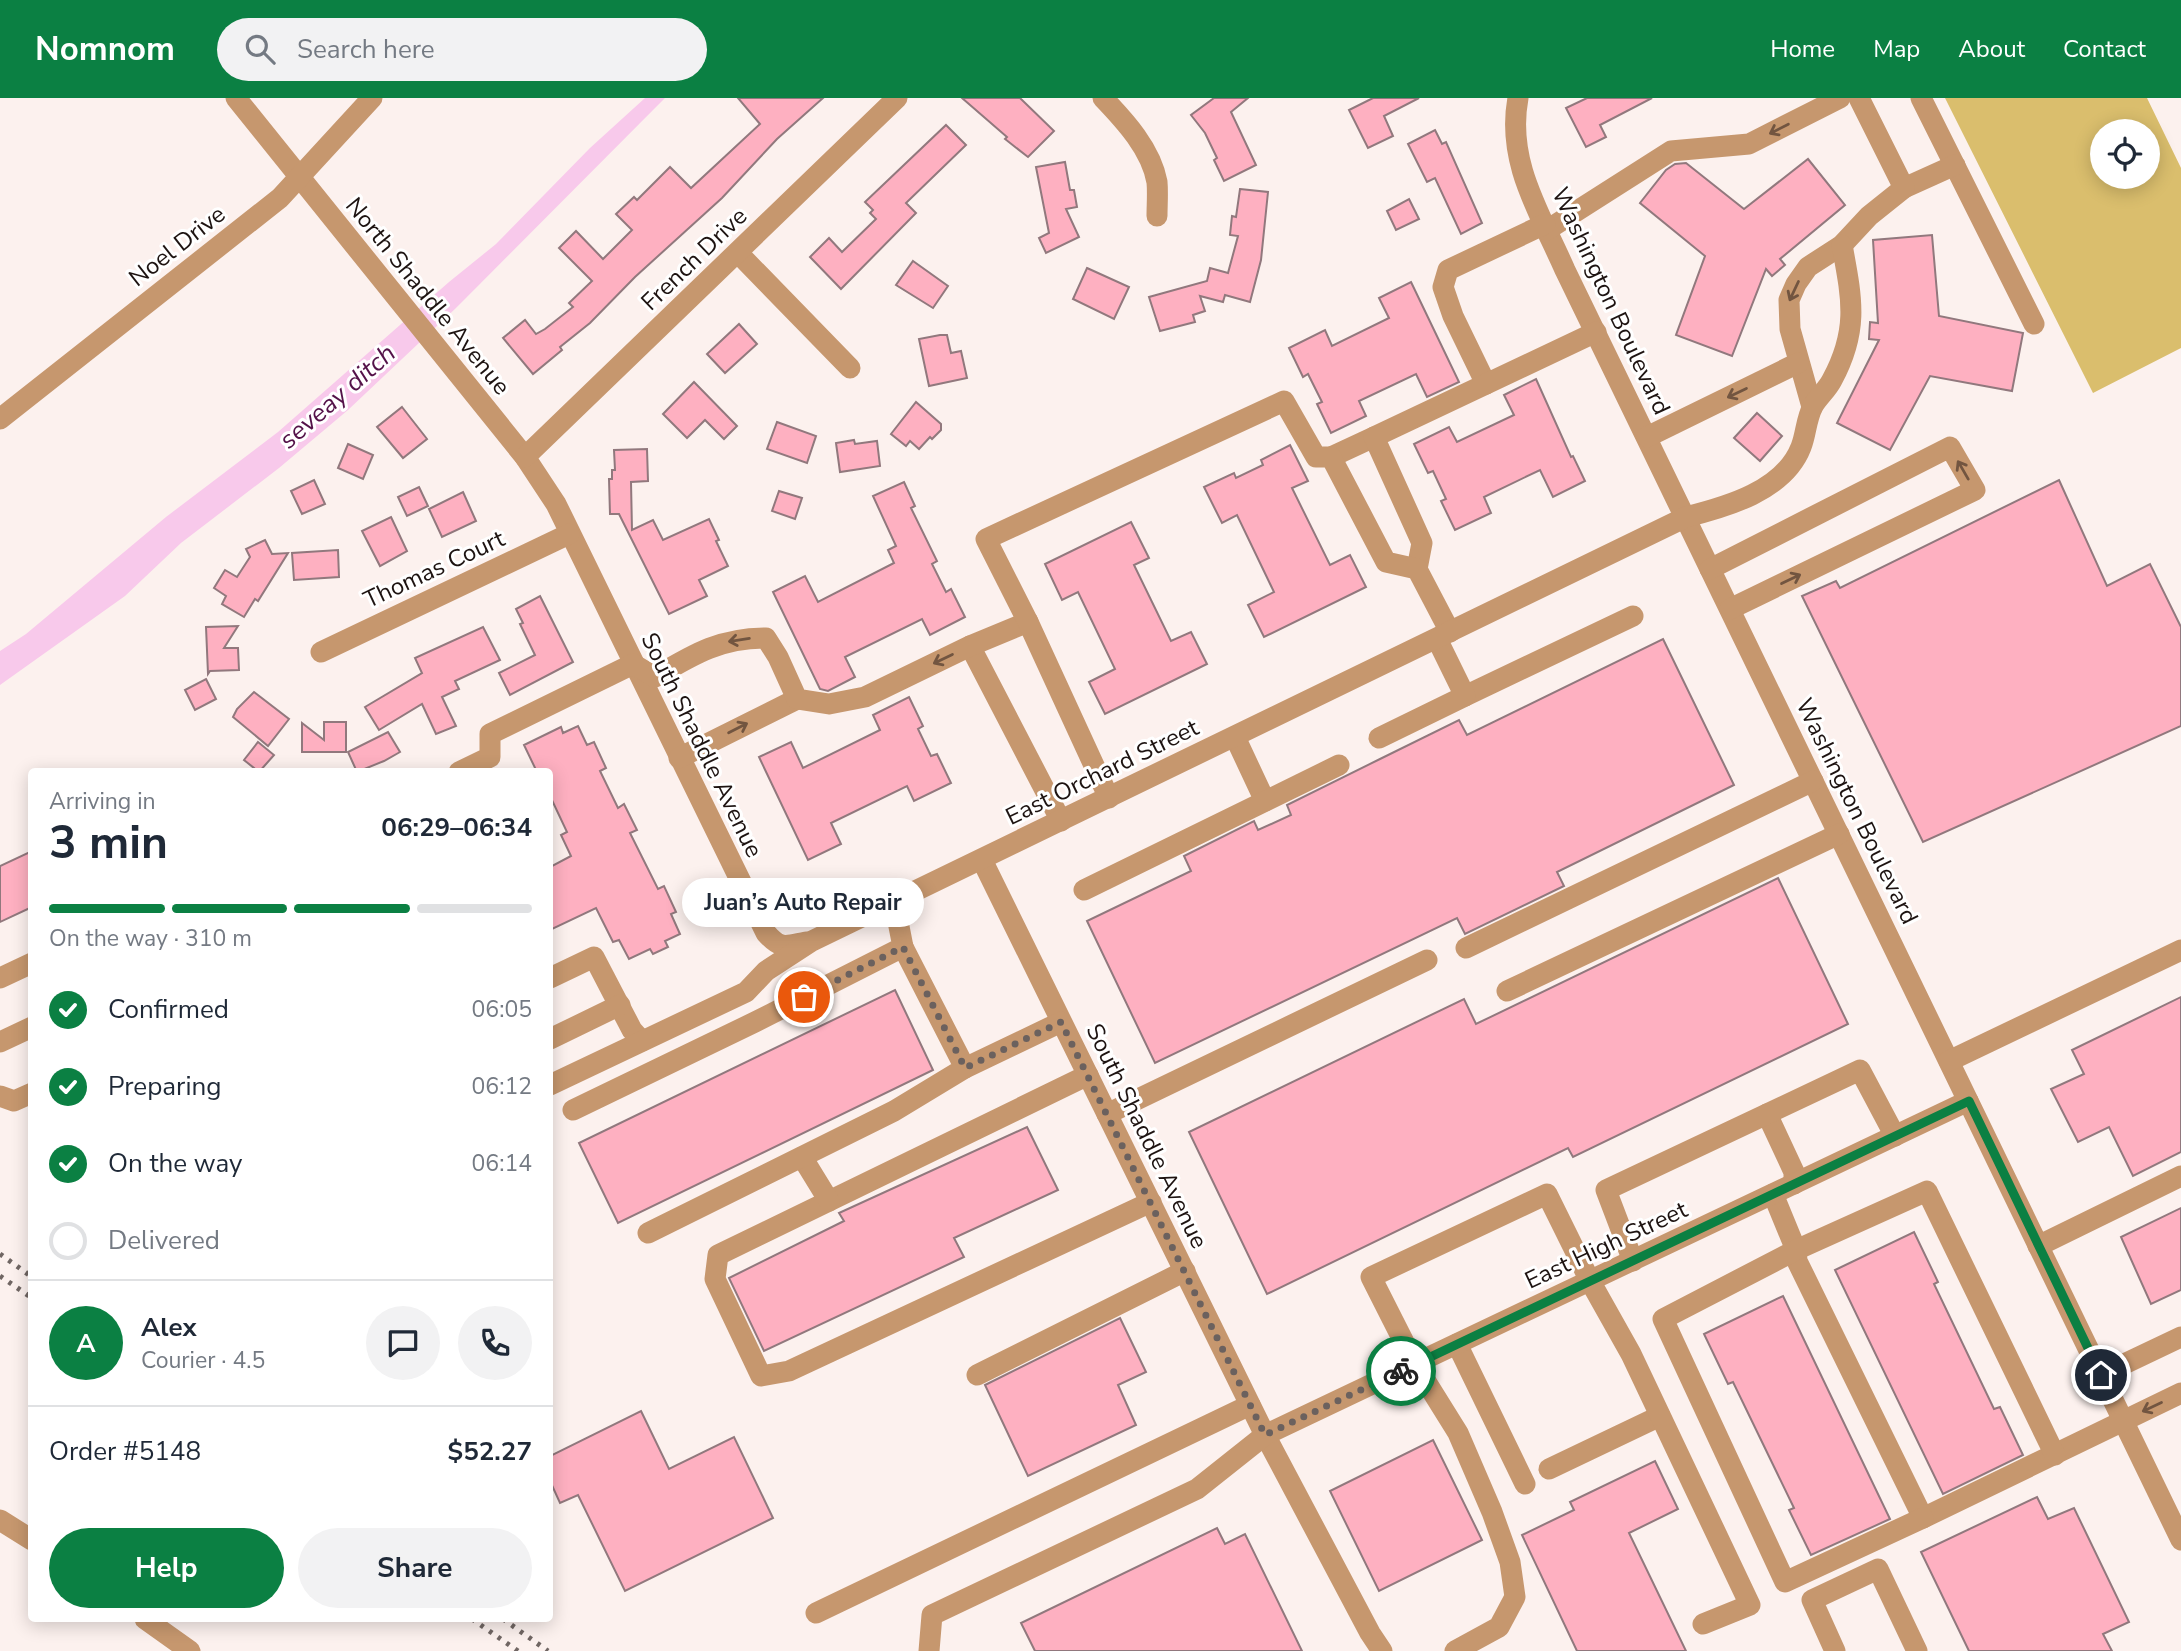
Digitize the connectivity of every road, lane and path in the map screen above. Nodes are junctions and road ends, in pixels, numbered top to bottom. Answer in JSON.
{"nodes":[{"id":1,"x":236,"y":98,"type":"edge"},
{"id":2,"x":372,"y":98,"type":"edge"},
{"id":3,"x":897,"y":98,"type":"edge"},
{"id":4,"x":1103,"y":98,"type":"edge"},
{"id":5,"x":1518,"y":98,"type":"edge"},
{"id":6,"x":1840,"y":98,"type":"edge"},
{"id":7,"x":1859,"y":98,"type":"edge"},
{"id":8,"x":1921,"y":98,"type":"edge"},
{"id":9,"x":1955,"y":165,"type":"junction"},
{"id":10,"x":299,"y":175,"type":"junction"},
{"id":11,"x":1904,"y":188,"type":"junction"},
{"id":12,"x":1157,"y":216,"type":"dead end"},
{"id":13,"x":1546,"y":227,"type":"junction"},
{"id":14,"x":1842,"y":245,"type":"junction"},
{"id":15,"x":738,"y":253,"type":"junction"},
{"id":16,"x":2035,"y":324,"type":"dead end"},
{"id":17,"x":1596,"y":332,"type":"junction"},
{"id":18,"x":1798,"y":363,"type":"junction"},
{"id":19,"x":850,"y":368,"type":"dead end"},
{"id":20,"x":1486,"y":384,"type":"junction"},
{"id":21,"x":1812,"y":407,"type":"junction"},
{"id":22,"x":0,"y":419,"type":"edge"},
{"id":23,"x":1374,"y":437,"type":"junction"},
{"id":24,"x":1647,"y":437,"type":"junction"},
{"id":25,"x":525,"y":457,"type":"junction"},
{"id":26,"x":1331,"y":457,"type":"junction"},
{"id":27,"x":1686,"y":517,"type":"junction"},
{"id":28,"x":569,"y":534,"type":"junction"},
{"id":29,"x":1417,"y":569,"type":"junction"},
{"id":30,"x":1710,"y":569,"type":"junction"},
{"id":31,"x":1730,"y":609,"type":"junction"},
{"id":32,"x":1633,"y":616,"type":"dead end"},
{"id":33,"x":1028,"y":622,"type":"junction"},
{"id":34,"x":1444,"y":635,"type":"junction"},
{"id":35,"x":970,"y":646,"type":"junction"},
{"id":36,"x":321,"y":652,"type":"dead end"},
{"id":37,"x":633,"y":664,"type":"junction"},
{"id":38,"x":1465,"y":696,"type":"junction"},
{"id":39,"x":797,"y":699,"type":"junction"},
{"id":40,"x":1235,"y":737,"type":"junction"},
{"id":41,"x":1380,"y":738,"type":"dead end"},
{"id":42,"x":679,"y":758,"type":"junction"},
{"id":43,"x":1339,"y":765,"type":"dead end"},
{"id":44,"x":467,"y":768,"type":"edge"},
{"id":45,"x":1813,"y":781,"type":"junction"},
{"id":46,"x":1109,"y":798,"type":"junction"},
{"id":47,"x":1265,"y":801,"type":"junction"},
{"id":48,"x":1061,"y":821,"type":"junction"},
{"id":49,"x":1839,"y":834,"type":"junction"},
{"id":50,"x":982,"y":860,"type":"junction"},
{"id":51,"x":1084,"y":890,"type":"dead end"},
{"id":52,"x":894,"y":901,"type":"junction"},
{"id":53,"x":811,"y":940,"type":"junction"},
{"id":54,"x":903,"y":947,"type":"junction"},
{"id":55,"x":1466,"y":948,"type":"dead end"},
{"id":56,"x":2181,"y":950,"type":"edge"},
{"id":57,"x":1427,"y":960,"type":"dead end"},
{"id":58,"x":28,"y":965,"type":"edge"},
{"id":59,"x":553,"y":977,"type":"edge"},
{"id":60,"x":0,"y":978,"type":"edge"},
{"id":61,"x":1507,"y":991,"type":"dead end"},
{"id":62,"x":620,"y":1004,"type":"junction"},
{"id":63,"x":1061,"y":1022,"type":"junction"},
{"id":64,"x":28,"y":1029,"type":"edge"},
{"id":65,"x":553,"y":1038,"type":"edge"},
{"id":66,"x":642,"y":1041,"type":"junction"},
{"id":67,"x":0,"y":1042,"type":"edge"},
{"id":68,"x":1949,"y":1061,"type":"junction"},
{"id":69,"x":965,"y":1068,"type":"junction"},
{"id":70,"x":1088,"y":1075,"type":"junction"},
{"id":71,"x":553,"y":1084,"type":"edge"},
{"id":72,"x":28,"y":1095,"type":"edge"},
{"id":73,"x":0,"y":1096,"type":"edge"},
{"id":74,"x":1969,"y":1101,"type":"junction"},
{"id":75,"x":573,"y":1110,"type":"dead end"},
{"id":76,"x":1107,"y":1114,"type":"junction"},
{"id":77,"x":1767,"y":1114,"type":"junction"},
{"id":78,"x":1895,"y":1136,"type":"junction"},
{"id":79,"x":802,"y":1157,"type":"junction"},
{"id":80,"x":2181,"y":1176,"type":"edge"},
{"id":81,"x":1794,"y":1184,"type":"junction"},
{"id":82,"x":1773,"y":1194,"type":"junction"},
{"id":83,"x":829,"y":1201,"type":"junction"},
{"id":84,"x":1151,"y":1202,"type":"junction"},
{"id":85,"x":648,"y":1233,"type":"dead end"},
{"id":86,"x":2038,"y":1246,"type":"junction"},
{"id":87,"x":1796,"y":1250,"type":"junction"},
{"id":88,"x":1633,"y":1261,"type":"junction"},
{"id":89,"x":1185,"y":1271,"type":"junction"},
{"id":90,"x":1590,"y":1281,"type":"junction"},
{"id":91,"x":2181,"y":1337,"type":"edge"},
{"id":92,"x":1457,"y":1344,"type":"junction"},
{"id":93,"x":1415,"y":1364,"type":"junction"},
{"id":94,"x":977,"y":1375,"type":"dead end"},
{"id":95,"x":2101,"y":1375,"type":"junction"},
{"id":96,"x":2181,"y":1393,"type":"edge"},
{"id":97,"x":1250,"y":1405,"type":"junction"},
{"id":98,"x":1660,"y":1416,"type":"junction"},
{"id":99,"x":2122,"y":1420,"type":"junction"},
{"id":100,"x":1265,"y":1435,"type":"junction"},
{"id":101,"x":2055,"y":1455,"type":"junction"},
{"id":102,"x":1549,"y":1469,"type":"dead end"},
{"id":103,"x":1525,"y":1483,"type":"dead end"},
{"id":104,"x":1923,"y":1518,"type":"junction"},
{"id":105,"x":0,"y":1520,"type":"edge"},
{"id":106,"x":28,"y":1538,"type":"edge"},
{"id":107,"x":2181,"y":1540,"type":"edge"},
{"id":108,"x":816,"y":1614,"type":"dead end"},
{"id":109,"x":149,"y":1622,"type":"edge"},
{"id":110,"x":1703,"y":1624,"type":"dead end"},
{"id":111,"x":190,"y":1651,"type":"edge"},
{"id":112,"x":929,"y":1651,"type":"edge"},
{"id":113,"x":1382,"y":1651,"type":"edge"},
{"id":114,"x":1455,"y":1651,"type":"edge"},
{"id":115,"x":1835,"y":1651,"type":"edge"},
{"id":116,"x":1917,"y":1651,"type":"edge"}],
"edges":[{"from":1,"to":10,"type":"street","name":"North Shaddle Avenue"},
{"from":2,"to":10,"type":"street","name":"Noel Drive"},
{"from":3,"to":15,"type":"street","name":"French Drive"},
{"from":4,"to":12,"type":"street"},
{"from":5,"to":13,"type":"street","name":"Washington Boulevard"},
{"from":6,"to":13,"type":"street","one_way":true},
{"from":7,"to":11,"type":"street"},
{"from":8,"to":9,"type":"street"},
{"from":9,"to":11,"type":"street"},
{"from":9,"to":16,"type":"street"},
{"from":10,"to":22,"type":"street","name":"Noel Drive"},
{"from":10,"to":25,"type":"street","name":"North Shaddle Avenue"},
{"from":11,"to":14,"type":"street"},
{"from":13,"to":17,"type":"street","name":"Washington Boulevard"},
{"from":13,"to":20,"type":"street"},
{"from":14,"to":18,"type":"street","one_way":true},
{"from":14,"to":21,"type":"street"},
{"from":15,"to":19,"type":"street"},
{"from":15,"to":25,"type":"street","name":"French Drive"},
{"from":17,"to":20,"type":"street"},
{"from":17,"to":24,"type":"street","name":"Washington Boulevard"},
{"from":18,"to":21,"type":"street"},
{"from":18,"to":24,"type":"street","one_way":true},
{"from":20,"to":23,"type":"street"},
{"from":21,"to":27,"type":"street","name":"East Orchard Street"},
{"from":23,"to":26,"type":"street"},
{"from":23,"to":29,"type":"street"},
{"from":24,"to":27,"type":"street","name":"Washington Boulevard"},
{"from":25,"to":28,"type":"street","name":"North Shaddle Avenue"},
{"from":26,"to":29,"type":"street"},
{"from":26,"to":33,"type":"street"},
{"from":27,"to":30,"type":"street","name":"Washington Boulevard"},
{"from":27,"to":34,"type":"street","name":"East Orchard Street"},
{"from":28,"to":36,"type":"street","name":"Thomas Court"},
{"from":28,"to":37,"type":"street","name":"South Shaddle Avenue"},
{"from":29,"to":34,"type":"street"},
{"from":30,"to":31,"type":"street","name":"Washington Boulevard"},
{"from":31,"to":30,"type":"street","one_way":true},
{"from":31,"to":45,"type":"street","name":"Washington Boulevard"},
{"from":32,"to":38,"type":"street"},
{"from":33,"to":35,"type":"street"},
{"from":33,"to":46,"type":"street"},
{"from":34,"to":38,"type":"street"},
{"from":34,"to":40,"type":"street","name":"East Orchard Street"},
{"from":35,"to":39,"type":"street","one_way":true},
{"from":35,"to":48,"type":"street"},
{"from":39,"to":37,"type":"street","one_way":true},
{"from":37,"to":42,"type":"street","name":"South Shaddle Avenue"},
{"from":37,"to":44,"type":"street"},
{"from":38,"to":41,"type":"street"},
{"from":42,"to":39,"type":"street","one_way":true},
{"from":40,"to":46,"type":"street","name":"East Orchard Street"},
{"from":40,"to":47,"type":"street"},
{"from":42,"to":53,"type":"street","name":"South Shaddle Avenue"},
{"from":43,"to":47,"type":"street"},
{"from":45,"to":49,"type":"street","name":"Washington Boulevard"},
{"from":45,"to":55,"type":"street"},
{"from":46,"to":48,"type":"street","name":"East Orchard Street"},
{"from":47,"to":51,"type":"street"},
{"from":48,"to":50,"type":"street","name":"East Orchard Street"},
{"from":49,"to":61,"type":"street"},
{"from":49,"to":68,"type":"street","name":"Washington Boulevard"},
{"from":50,"to":52,"type":"street","name":"East Orchard Street"},
{"from":50,"to":63,"type":"street","name":"South Shaddle Avenue"},
{"from":52,"to":53,"type":"street","name":"East Orchard Street"},
{"from":52,"to":54,"type":"street"},
{"from":53,"to":66,"type":"street","name":"East Orchard Street"},
{"from":54,"to":69,"type":"street"},
{"from":54,"to":75,"type":"street"},
{"from":56,"to":68,"type":"street"},
{"from":57,"to":76,"type":"street"},
{"from":58,"to":60,"type":"street"},
{"from":59,"to":62,"type":"street"},
{"from":62,"to":65,"type":"street"},
{"from":62,"to":66,"type":"street"},
{"from":63,"to":69,"type":"street"},
{"from":63,"to":70,"type":"street","name":"South Shaddle Avenue"},
{"from":64,"to":67,"type":"street"},
{"from":66,"to":71,"type":"street","name":"East Orchard Street"},
{"from":68,"to":74,"type":"street","name":"Washington Boulevard"},
{"from":69,"to":79,"type":"street"},
{"from":70,"to":76,"type":"street","name":"South Shaddle Avenue"},
{"from":70,"to":83,"type":"street"},
{"from":72,"to":73,"type":"street"},
{"from":74,"to":78,"type":"street","name":"East High Street"},
{"from":74,"to":86,"type":"street","name":"Washington Boulevard"},
{"from":76,"to":84,"type":"street","name":"South Shaddle Avenue"},
{"from":77,"to":78,"type":"street"},
{"from":77,"to":81,"type":"street"},
{"from":77,"to":88,"type":"street"},
{"from":78,"to":81,"type":"street","name":"East High Street"},
{"from":79,"to":83,"type":"street"},
{"from":79,"to":85,"type":"street"},
{"from":80,"to":86,"type":"street"},
{"from":81,"to":82,"type":"street","name":"East High Street"},
{"from":82,"to":87,"type":"street"},
{"from":82,"to":88,"type":"street","name":"East High Street"},
{"from":83,"to":84,"type":"street"},
{"from":84,"to":89,"type":"street","name":"South Shaddle Avenue"},
{"from":86,"to":95,"type":"street","name":"Washington Boulevard"},
{"from":87,"to":101,"type":"street"},
{"from":87,"to":104,"type":"street"},
{"from":87,"to":104,"type":"street"},
{"from":88,"to":90,"type":"street","name":"East High Street"},
{"from":89,"to":94,"type":"street"},
{"from":89,"to":97,"type":"street","name":"South Shaddle Avenue"},
{"from":90,"to":92,"type":"street","name":"East High Street"},
{"from":90,"to":93,"type":"street"},
{"from":90,"to":98,"type":"street"},
{"from":91,"to":95,"type":"street"},
{"from":92,"to":93,"type":"street","name":"East High Street"},
{"from":92,"to":103,"type":"street"},
{"from":93,"to":100,"type":"street","name":"East High Street"},
{"from":93,"to":114,"type":"street"},
{"from":95,"to":99,"type":"street","name":"Washington Boulevard"},
{"from":96,"to":99,"type":"street","one_way":true},
{"from":97,"to":100,"type":"street","name":"South Shaddle Avenue"},
{"from":97,"to":108,"type":"street"},
{"from":98,"to":102,"type":"street"},
{"from":98,"to":110,"type":"street"},
{"from":99,"to":101,"type":"street"},
{"from":99,"to":107,"type":"street","name":"Washington Boulevard"},
{"from":100,"to":112,"type":"street","name":"East High Street"},
{"from":100,"to":113,"type":"street","name":"South Shaddle Avenue"},
{"from":101,"to":104,"type":"street"},
{"from":105,"to":106,"type":"street"},
{"from":109,"to":111,"type":"street"},
{"from":115,"to":116,"type":"street"}]}
